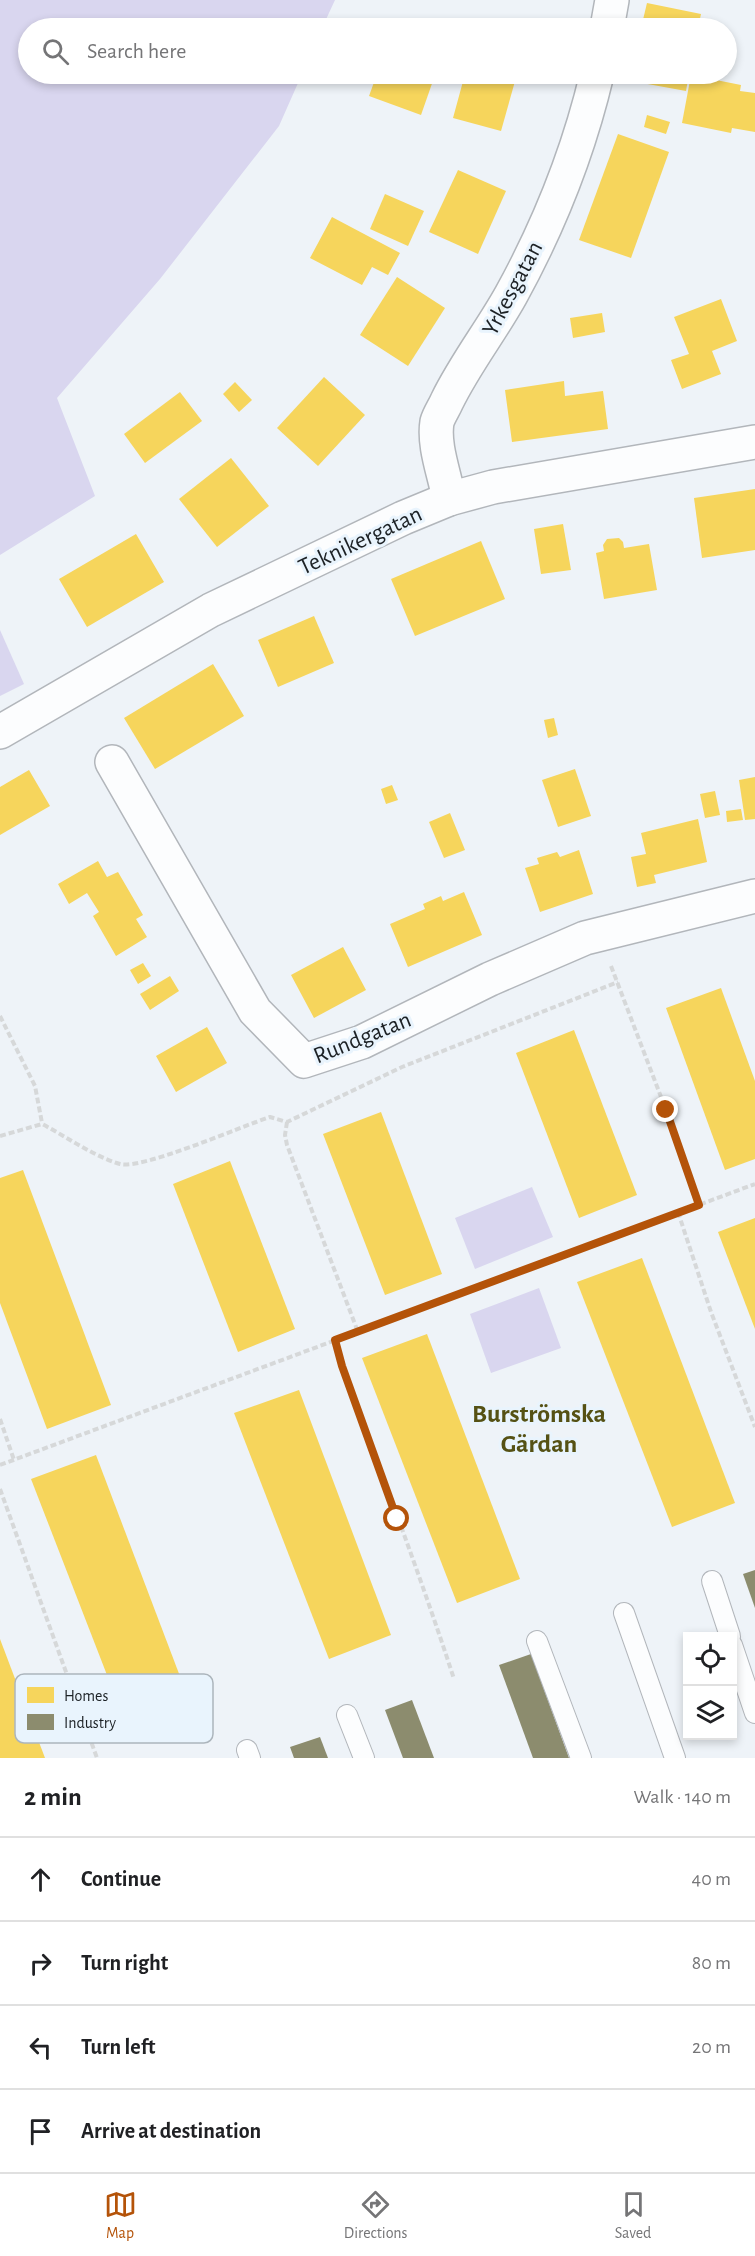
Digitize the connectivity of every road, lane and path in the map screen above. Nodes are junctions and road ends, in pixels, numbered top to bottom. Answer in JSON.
{"nodes":[{"id":1,"x":612,"y":0,"type":"edge"},
{"id":2,"x":609,"y":18,"type":"edge"},
{"id":3,"x":594,"y":84,"type":"edge"},
{"id":4,"x":755,"y":442,"type":"edge"},
{"id":5,"x":449,"y":499,"type":"junction"},
{"id":6,"x":0,"y":732,"type":"edge"},
{"id":7,"x":112,"y":762,"type":"dead end"},
{"id":8,"x":755,"y":896,"type":"edge"},
{"id":9,"x":610,"y":964,"type":"dead end"},
{"id":10,"x":0,"y":1016,"type":"edge"},
{"id":11,"x":287,"y":1122,"type":"dead end"},
{"id":12,"x":42,"y":1124,"type":"dead end"},
{"id":13,"x":755,"y":1184,"type":"edge"},
{"id":14,"x":699,"y":1205,"type":"junction"},
{"id":15,"x":678,"y":1212,"type":"junction"},
{"id":16,"x":358,"y":1332,"type":"junction"},
{"id":17,"x":335,"y":1340,"type":"junction"},
{"id":18,"x":0,"y":1419,"type":"edge"},
{"id":19,"x":755,"y":1427,"type":"edge"},
{"id":20,"x":14,"y":1460,"type":"junction"},
{"id":21,"x":0,"y":1465,"type":"edge"},
{"id":22,"x":0,"y":1489,"type":"edge"},
{"id":23,"x":712,"y":1581,"type":"dead end"},
{"id":24,"x":624,"y":1613,"type":"dead end"},
{"id":25,"x":729,"y":1632,"type":"edge"},
{"id":26,"x":537,"y":1641,"type":"dead end"},
{"id":27,"x":737,"y":1659,"type":"edge"},
{"id":28,"x":67,"y":1674,"type":"edge"},
{"id":29,"x":454,"y":1679,"type":"dead end"},
{"id":30,"x":755,"y":1713,"type":"edge"},
{"id":31,"x":347,"y":1715,"type":"dead end"},
{"id":32,"x":92,"y":1743,"type":"edge"},
{"id":33,"x":97,"y":1758,"type":"edge"},
{"id":34,"x":364,"y":1758,"type":"edge"},
{"id":35,"x":581,"y":1758,"type":"edge"},
{"id":36,"x":675,"y":1758,"type":"edge"}],
"edges":[{"from":1,"to":2,"type":"street"},
{"from":3,"to":5,"type":"street","name":"Yrkesgatan"},
{"from":4,"to":5,"type":"street","name":"Teknikergatan"},
{"from":5,"to":6,"type":"street","name":"Teknikergatan"},
{"from":7,"to":8,"type":"street","name":"Rundgatan"},
{"from":9,"to":14,"type":"path"},
{"from":10,"to":12,"type":"path"},
{"from":11,"to":16,"type":"path"},
{"from":13,"to":14,"type":"path"},
{"from":14,"to":15,"type":"path"},
{"from":15,"to":16,"type":"path"},
{"from":15,"to":19,"type":"path"},
{"from":16,"to":17,"type":"path"},
{"from":17,"to":20,"type":"path"},
{"from":17,"to":29,"type":"path"},
{"from":18,"to":20,"type":"path"},
{"from":20,"to":21,"type":"path"},
{"from":22,"to":28,"type":"path"},
{"from":23,"to":25,"type":"lane"},
{"from":24,"to":36,"type":"lane"},
{"from":26,"to":35,"type":"lane"},
{"from":27,"to":30,"type":"lane"},
{"from":31,"to":34,"type":"lane"},
{"from":32,"to":33,"type":"path"}]}
